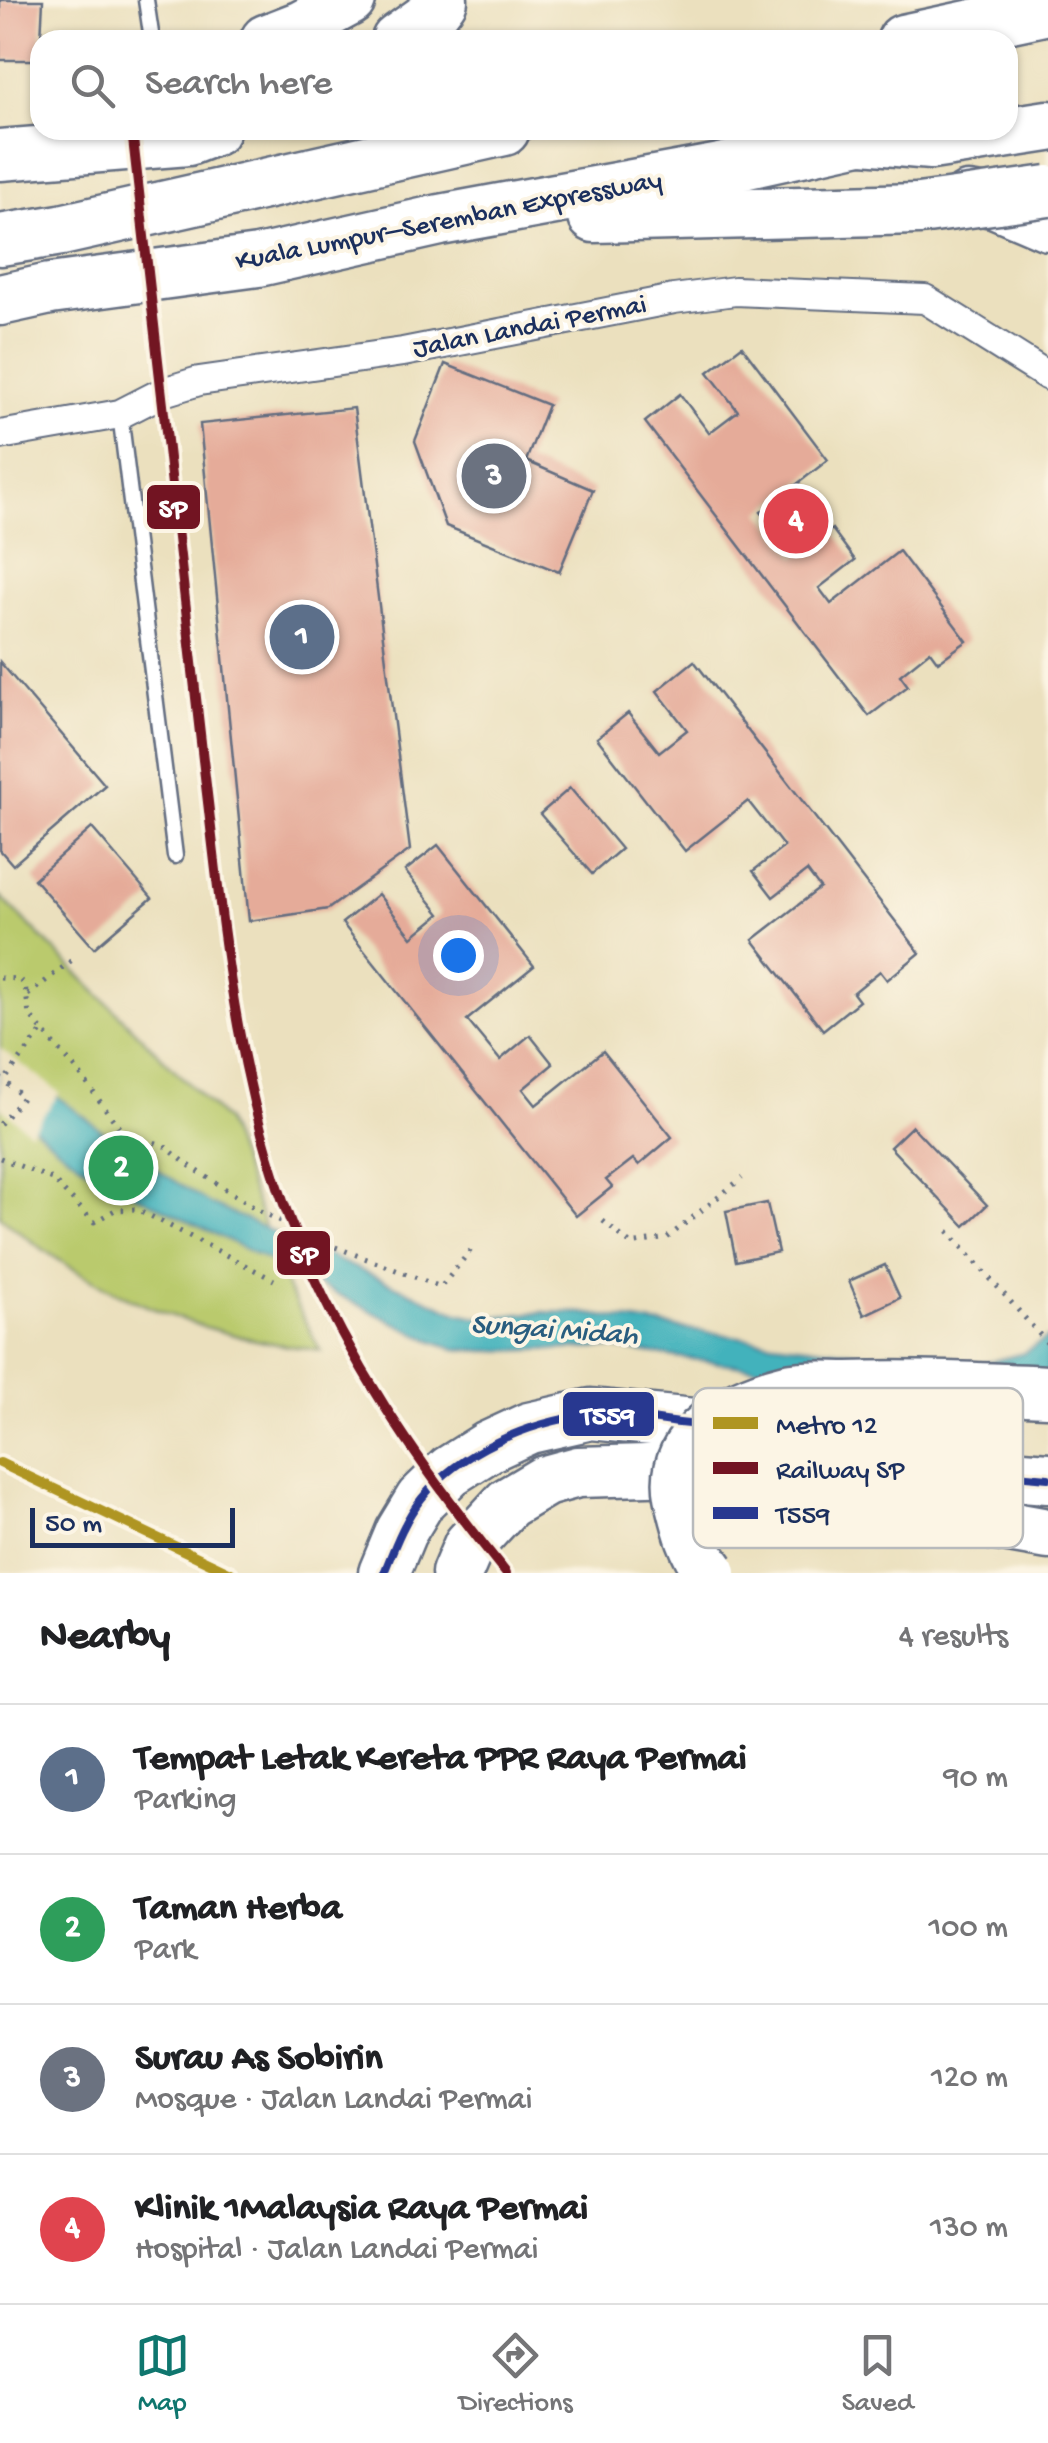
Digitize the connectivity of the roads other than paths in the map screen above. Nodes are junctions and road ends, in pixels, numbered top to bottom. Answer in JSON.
{"nodes":[{"id":1,"x":146,"y":0,"type":"edge"},
{"id":2,"x":350,"y":0,"type":"edge"},
{"id":3,"x":442,"y":0,"type":"edge"},
{"id":4,"x":1048,"y":10,"type":"edge"},
{"id":5,"x":150,"y":30,"type":"edge"},
{"id":6,"x":292,"y":30,"type":"edge"},
{"id":7,"x":410,"y":30,"type":"edge"},
{"id":8,"x":951,"y":30,"type":"edge"},
{"id":9,"x":1048,"y":94,"type":"edge"},
{"id":10,"x":1018,"y":101,"type":"edge"},
{"id":11,"x":1048,"y":126,"type":"edge"},
{"id":12,"x":1018,"y":131,"type":"edge"},
{"id":13,"x":30,"y":140,"type":"edge"},
{"id":14,"x":188,"y":140,"type":"edge"},
{"id":15,"x":460,"y":140,"type":"edge"},
{"id":16,"x":853,"y":140,"type":"edge"},
{"id":17,"x":911,"y":140,"type":"edge"},
{"id":18,"x":957,"y":140,"type":"edge"},
{"id":19,"x":0,"y":152,"type":"edge"},
{"id":20,"x":720,"y":169,"type":"junction"},
{"id":21,"x":1048,"y":191,"type":"edge"},
{"id":22,"x":440,"y":220,"type":"junction"},
{"id":23,"x":1048,"y":225,"type":"edge"},
{"id":24,"x":0,"y":240,"type":"edge"},
{"id":25,"x":0,"y":300,"type":"edge"},
{"id":26,"x":1048,"y":376,"type":"edge"},
{"id":27,"x":120,"y":414,"type":"junction"},
{"id":28,"x":0,"y":434,"type":"edge"},
{"id":29,"x":175,"y":856,"type":"dead end"},
{"id":30,"x":790,"y":1388,"type":"edge"},
{"id":31,"x":959,"y":1388,"type":"edge"},
{"id":32,"x":1023,"y":1390,"type":"edge"},
{"id":33,"x":1048,"y":1391,"type":"edge"},
{"id":34,"x":693,"y":1424,"type":"edge"},
{"id":35,"x":693,"y":1441,"type":"edge"},
{"id":36,"x":693,"y":1471,"type":"edge"},
{"id":37,"x":1023,"y":1476,"type":"edge"},
{"id":38,"x":1048,"y":1478,"type":"edge"},
{"id":39,"x":1023,"y":1530,"type":"edge"},
{"id":40,"x":1048,"y":1534,"type":"edge"},
{"id":41,"x":693,"y":1548,"type":"edge"},
{"id":42,"x":693,"y":1548,"type":"edge"},
{"id":43,"x":459,"y":1567,"type":"edge"},
{"id":44,"x":384,"y":1573,"type":"edge"},
{"id":45,"x":711,"y":1573,"type":"edge"}],
"edges":[{"from":1,"to":5,"type":"lane"},
{"from":2,"to":6,"type":"highway"},
{"from":3,"to":7,"type":"highway"},
{"from":4,"to":8,"type":"highway"},
{"from":9,"to":10,"type":"highway"},
{"from":11,"to":12,"type":"highway","name":"Kuala Lumpur–Seremban Expressway"},
{"from":13,"to":19,"type":"highway"},
{"from":14,"to":19,"type":"highway"},
{"from":15,"to":24,"type":"highway"},
{"from":16,"to":20,"type":"highway","name":"Kuala Lumpur–Seremban Expressway"},
{"from":17,"to":18,"type":"highway","name":"Kuala Lumpur–Seremban Expressway"},
{"from":20,"to":22,"type":"highway","name":"Kuala Lumpur–Seremban Expressway"},
{"from":20,"to":23,"type":"highway"},
{"from":21,"to":22,"type":"highway","bridge":true},
{"from":22,"to":25,"type":"highway","name":"Kuala Lumpur–Seremban Expressway"},
{"from":26,"to":27,"type":"street","name":"Jalan Landai Permai"},
{"from":27,"to":28,"type":"street","name":"Jalan Landai Permai"},
{"from":27,"to":29,"type":"lane"},
{"from":30,"to":31,"type":"highway","bridge":true},
{"from":32,"to":33,"type":"highway","bridge":true},
{"from":34,"to":44,"type":"highway"},
{"from":35,"to":42,"type":"highway","bridge":true},
{"from":36,"to":43,"type":"highway"},
{"from":37,"to":38,"type":"highway"},
{"from":39,"to":40,"type":"highway"},
{"from":41,"to":45,"type":"highway","bridge":true}]}
